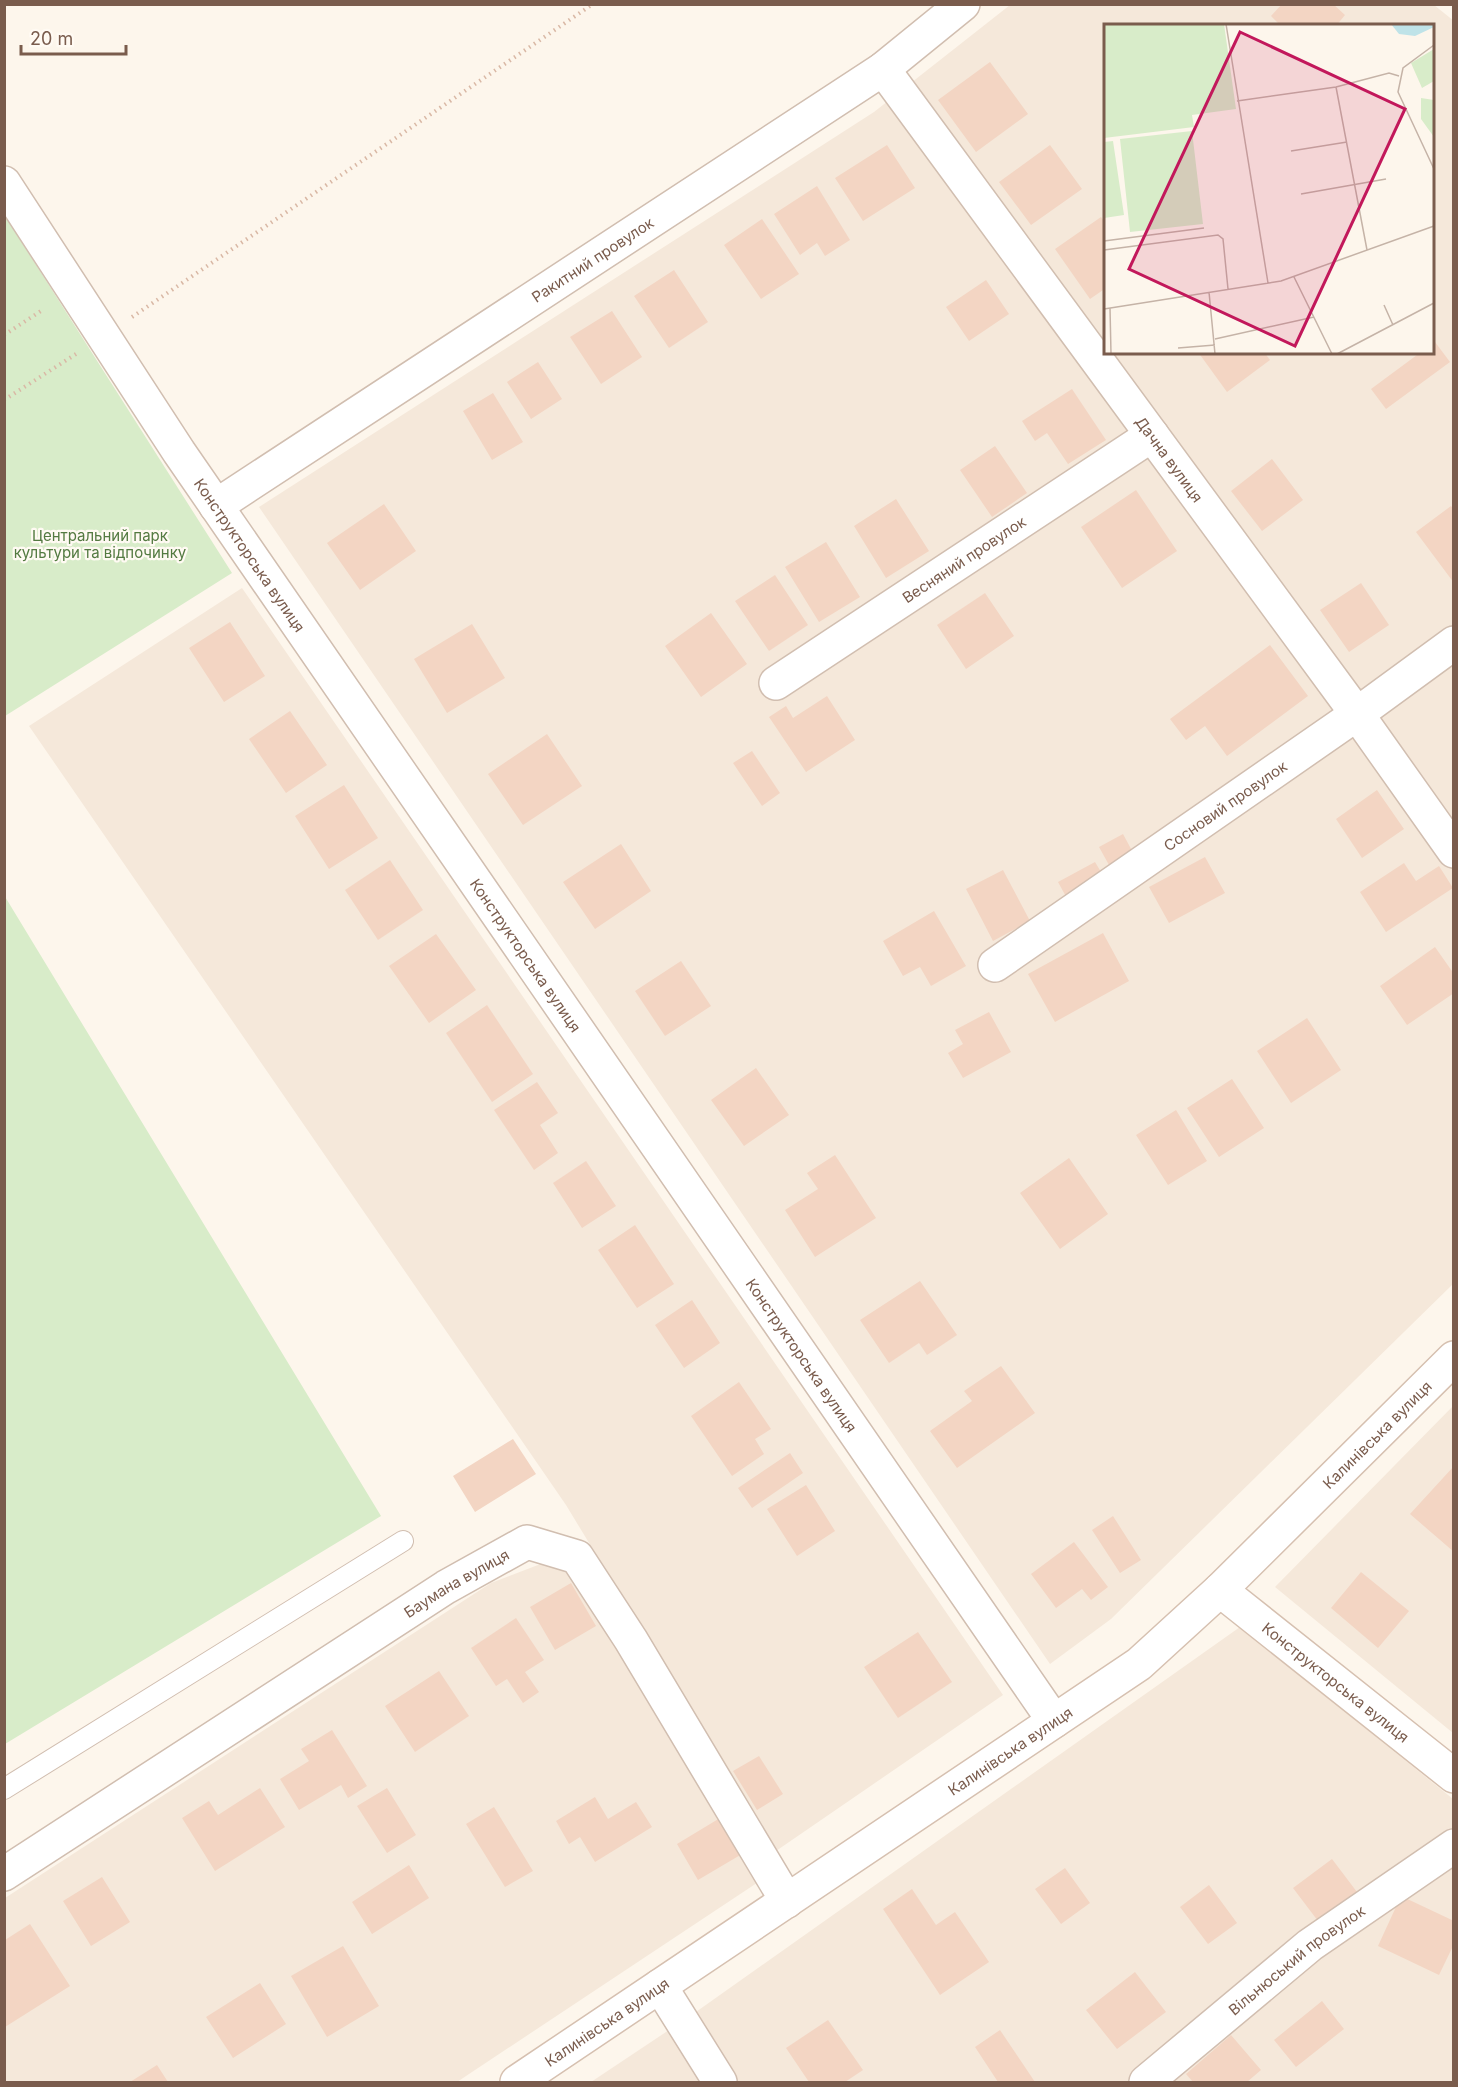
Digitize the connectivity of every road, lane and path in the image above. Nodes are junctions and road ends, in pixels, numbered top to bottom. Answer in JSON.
{"nodes":[{"id":1,"x":593,"y":4,"type":"edge"},
{"id":2,"x":963,"y":4,"type":"edge"},
{"id":3,"x":883,"y":69,"type":"junction"},
{"id":4,"x":4,"y":183,"type":"edge"},
{"id":5,"x":74,"y":289,"type":"junction"},
{"id":6,"x":4,"y":335,"type":"edge"},
{"id":7,"x":104,"y":336,"type":"junction"},
{"id":8,"x":4,"y":400,"type":"edge"},
{"id":9,"x":1152,"y":435,"type":"junction"},
{"id":10,"x":216,"y":506,"type":"junction"},
{"id":11,"x":1454,"y":643,"type":"edge"},
{"id":12,"x":776,"y":683,"type":"dead end"},
{"id":13,"x":1357,"y":714,"type":"junction"},
{"id":14,"x":1454,"y":852,"type":"edge"},
{"id":15,"x":995,"y":965,"type":"dead end"},
{"id":16,"x":1454,"y":1358,"type":"edge"},
{"id":17,"x":403,"y":1541,"type":"dead end"},
{"id":18,"x":1220,"y":1590,"type":"junction"},
{"id":19,"x":1054,"y":1721,"type":"junction"},
{"id":20,"x":1454,"y":1776,"type":"edge"},
{"id":21,"x":4,"y":1789,"type":"edge"},
{"id":22,"x":1454,"y":1846,"type":"edge"},
{"id":23,"x":4,"y":1874,"type":"edge"},
{"id":24,"x":787,"y":1901,"type":"junction"},
{"id":25,"x":660,"y":1986,"type":"junction"},
{"id":26,"x":516,"y":2082,"type":"edge"},
{"id":27,"x":720,"y":2082,"type":"edge"},
{"id":28,"x":1146,"y":2082,"type":"edge"}],
"edges":[{"from":1,"to":7,"type":"path"},
{"from":2,"to":3,"type":"street","name":"Ракитний провулок"},
{"from":3,"to":9,"type":"street","name":"Дачна вулиця"},
{"from":3,"to":10,"type":"street","name":"Ракитний провулок"},
{"from":4,"to":5,"type":"street","name":"Конструкторська вулиця"},
{"from":5,"to":6,"type":"path"},
{"from":5,"to":7,"type":"street","name":"Конструкторська вулиця"},
{"from":7,"to":8,"type":"path"},
{"from":7,"to":10,"type":"street","name":"Конструкторська вулиця"},
{"from":9,"to":12,"type":"street","name":"Весняний провулок"},
{"from":9,"to":13,"type":"street","name":"Дачна вулиця"},
{"from":10,"to":19,"type":"street","name":"Конструкторська вулиця"},
{"from":11,"to":13,"type":"street","name":"Сосновий провулок"},
{"from":13,"to":14,"type":"street","name":"Дачна вулиця"},
{"from":13,"to":15,"type":"street","name":"Сосновий провулок"},
{"from":16,"to":18,"type":"street","name":"Калинівська вулиця"},
{"from":17,"to":21,"type":"lane"},
{"from":18,"to":19,"type":"street","name":"Калинівська вулиця"},
{"from":18,"to":20,"type":"street","name":"Конструкторська вулиця"},
{"from":19,"to":24,"type":"street","name":"Калинівська вулиця"},
{"from":22,"to":28,"type":"street","name":"Вільнюський провулок"},
{"from":23,"to":24,"type":"street","name":"Баумана вулиця"},
{"from":24,"to":25,"type":"street","name":"Калинівська вулиця"},
{"from":25,"to":26,"type":"street","name":"Калинівська вулиця"},
{"from":25,"to":27,"type":"street"}]}
